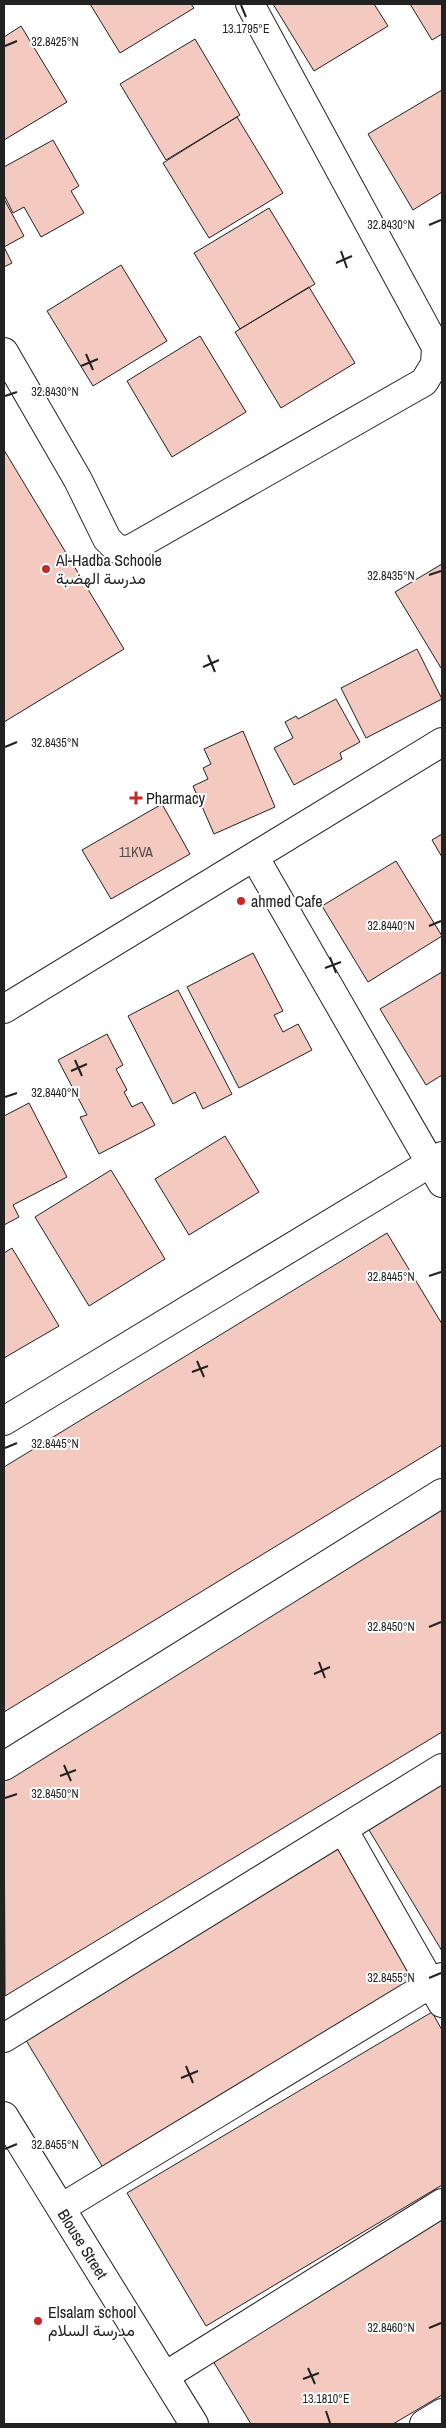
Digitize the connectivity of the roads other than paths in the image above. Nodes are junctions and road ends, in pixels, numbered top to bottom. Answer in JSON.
{"nodes":[{"id":1,"x":250,"y":4,"type":"edge"},
{"id":2,"x":4,"y":352,"type":"edge"},
{"id":3,"x":442,"y":742,"type":"edge"},
{"id":4,"x":255,"y":858,"type":"junction"},
{"id":5,"x":4,"y":1009,"type":"edge"},
{"id":6,"x":438,"y":1168,"type":"edge"},
{"id":7,"x":4,"y":1421,"type":"edge"},
{"id":8,"x":442,"y":1493,"type":"edge"},
{"id":9,"x":4,"y":1766,"type":"edge"},
{"id":10,"x":442,"y":1768,"type":"edge"},
{"id":11,"x":343,"y":1829,"type":"junction"},
{"id":12,"x":438,"y":1988,"type":"edge"},
{"id":13,"x":4,"y":2038,"type":"edge"},
{"id":14,"x":4,"y":2116,"type":"edge"},
{"id":15,"x":442,"y":2203,"type":"edge"},
{"id":16,"x":61,"y":2208,"type":"junction"},
{"id":17,"x":165,"y":2376,"type":"junction"},
{"id":18,"x":442,"y":2414,"type":"edge"},
{"id":19,"x":194,"y":2424,"type":"edge"},
{"id":20,"x":424,"y":2424,"type":"edge"}],
"edges":[{"from":1,"to":2,"type":"street"},
{"from":3,"to":4,"type":"street"},
{"from":4,"to":5,"type":"street"},
{"from":4,"to":6,"type":"street"},
{"from":6,"to":7,"type":"street"},
{"from":8,"to":9,"type":"street"},
{"from":10,"to":11,"type":"street"},
{"from":11,"to":12,"type":"street"},
{"from":11,"to":13,"type":"street"},
{"from":12,"to":16,"type":"street"},
{"from":14,"to":16,"type":"street","name":"Blouse Street"},
{"from":15,"to":17,"type":"street"},
{"from":16,"to":17,"type":"street","name":"Blouse Street"},
{"from":17,"to":19,"type":"street","name":"Blouse Street"},
{"from":18,"to":20,"type":"street"}]}
